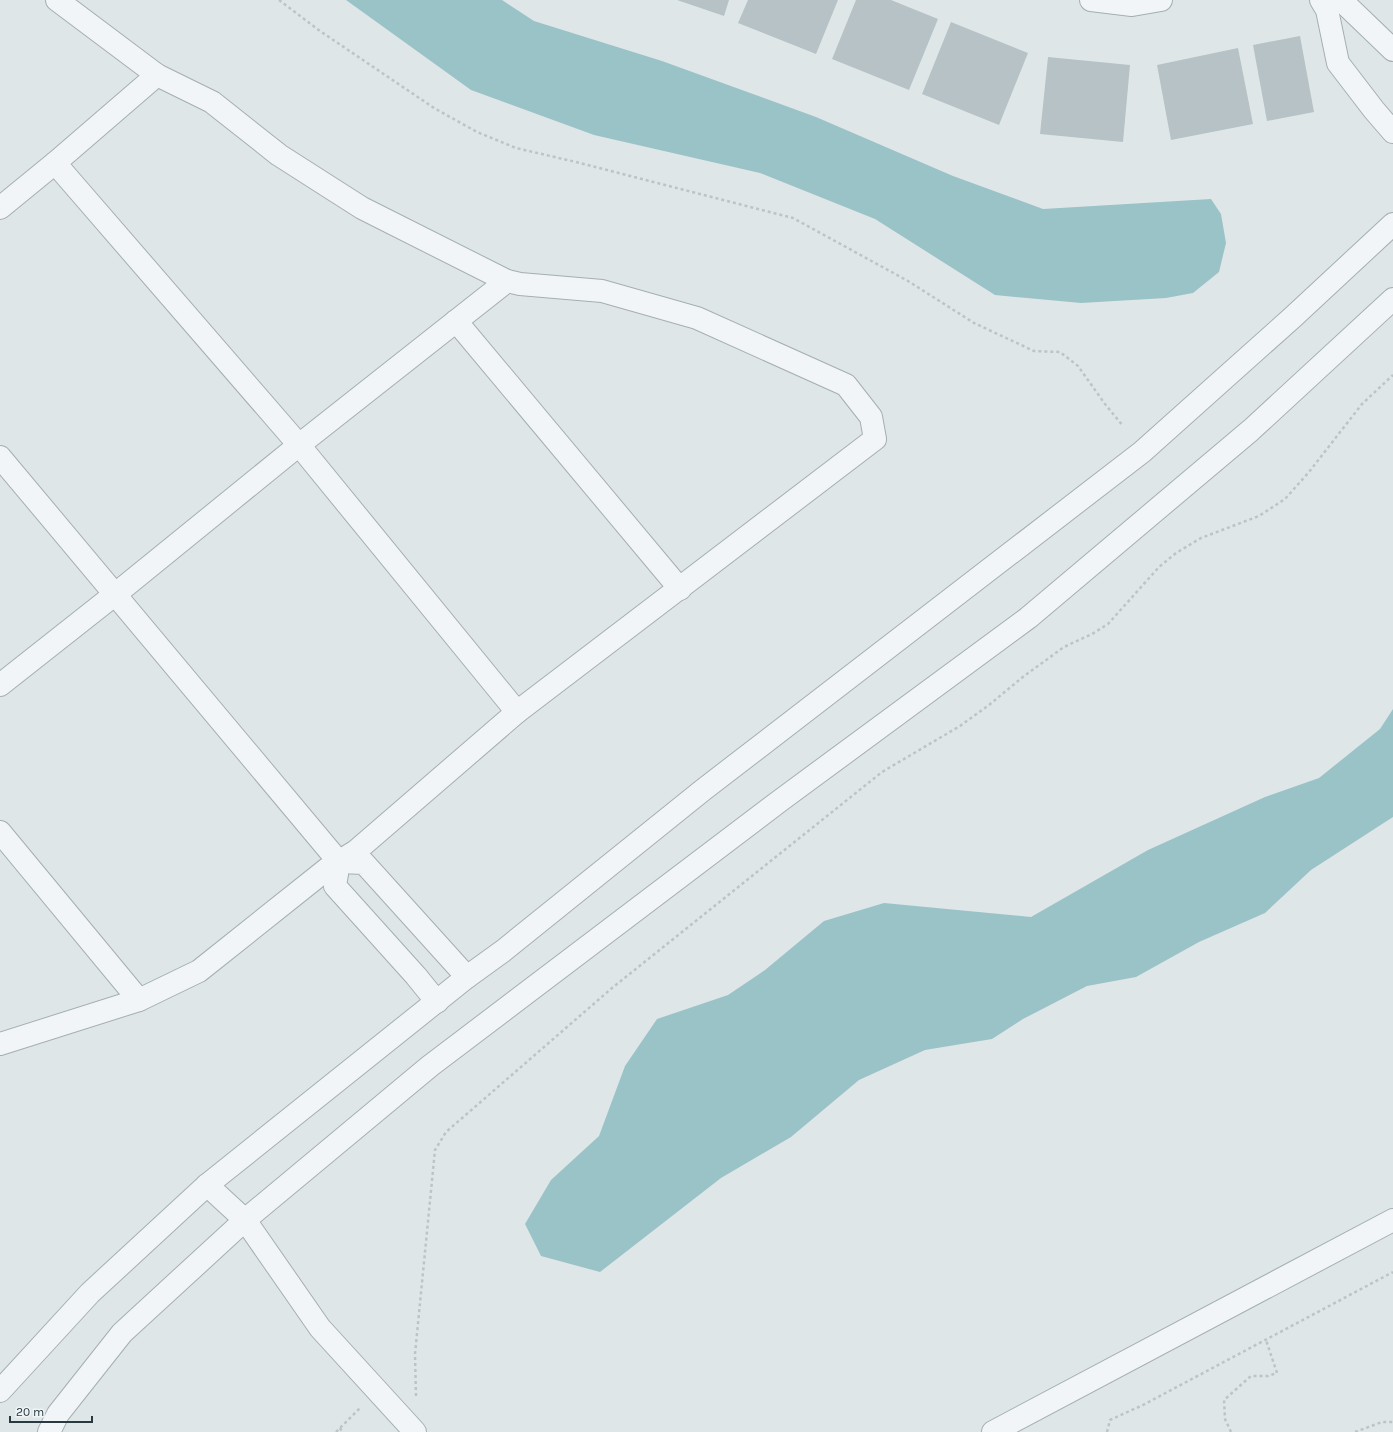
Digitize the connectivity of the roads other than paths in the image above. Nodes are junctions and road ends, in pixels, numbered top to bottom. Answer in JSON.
{"nodes":[{"id":1,"x":57,"y":0,"type":"edge"},
{"id":2,"x":1091,"y":0,"type":"edge"},
{"id":3,"x":1161,"y":0,"type":"edge"},
{"id":4,"x":1321,"y":0,"type":"edge"},
{"id":5,"x":1342,"y":0,"type":"edge"},
{"id":6,"x":1393,"y":50,"type":"edge"},
{"id":7,"x":157,"y":75,"type":"junction"},
{"id":8,"x":1393,"y":132,"type":"edge"},
{"id":9,"x":55,"y":163,"type":"junction"},
{"id":10,"x":0,"y":208,"type":"edge"},
{"id":11,"x":1393,"y":224,"type":"edge"},
{"id":12,"x":507,"y":281,"type":"junction"},
{"id":13,"x":1393,"y":299,"type":"edge"},
{"id":14,"x":456,"y":321,"type":"junction"},
{"id":15,"x":299,"y":445,"type":"junction"},
{"id":16,"x":0,"y":457,"type":"edge"},
{"id":17,"x":680,"y":589,"type":"junction"},
{"id":18,"x":115,"y":594,"type":"junction"},
{"id":19,"x":0,"y":685,"type":"edge"},
{"id":20,"x":517,"y":712,"type":"junction"},
{"id":21,"x":0,"y":832,"type":"edge"},
{"id":22,"x":339,"y":862,"type":"junction"},
{"id":23,"x":468,"y":977,"type":"junction"},
{"id":24,"x":138,"y":1000,"type":"junction"},
{"id":25,"x":437,"y":1002,"type":"junction"},
{"id":26,"x":0,"y":1044,"type":"edge"},
{"id":27,"x":207,"y":1185,"type":"junction"},
{"id":28,"x":245,"y":1220,"type":"junction"},
{"id":29,"x":1393,"y":1220,"type":"edge"},
{"id":30,"x":0,"y":1391,"type":"edge"},
{"id":31,"x":1002,"y":1430,"type":"edge"},
{"id":32,"x":49,"y":1432,"type":"edge"},
{"id":33,"x":415,"y":1432,"type":"edge"}],
"edges":[{"from":1,"to":7,"type":"street"},
{"from":2,"to":3,"type":"street"},
{"from":4,"to":8,"type":"street"},
{"from":5,"to":6,"type":"street"},
{"from":7,"to":9,"type":"street"},
{"from":7,"to":12,"type":"street"},
{"from":9,"to":10,"type":"street"},
{"from":9,"to":15,"type":"street"},
{"from":11,"to":23,"type":"street"},
{"from":12,"to":14,"type":"street"},
{"from":12,"to":17,"type":"street"},
{"from":13,"to":28,"type":"street"},
{"from":14,"to":15,"type":"street"},
{"from":14,"to":17,"type":"street"},
{"from":15,"to":18,"type":"street"},
{"from":15,"to":20,"type":"street"},
{"from":16,"to":18,"type":"street"},
{"from":17,"to":20,"type":"street"},
{"from":18,"to":19,"type":"street"},
{"from":18,"to":22,"type":"street"},
{"from":20,"to":22,"type":"street"},
{"from":21,"to":24,"type":"street"},
{"from":22,"to":23,"type":"street"},
{"from":22,"to":24,"type":"street"},
{"from":22,"to":25,"type":"street"},
{"from":23,"to":25,"type":"street"},
{"from":24,"to":26,"type":"street"},
{"from":25,"to":27,"type":"street"},
{"from":27,"to":28,"type":"street"},
{"from":27,"to":30,"type":"street"},
{"from":28,"to":32,"type":"street"},
{"from":28,"to":33,"type":"street"},
{"from":29,"to":31,"type":"street"}]}
